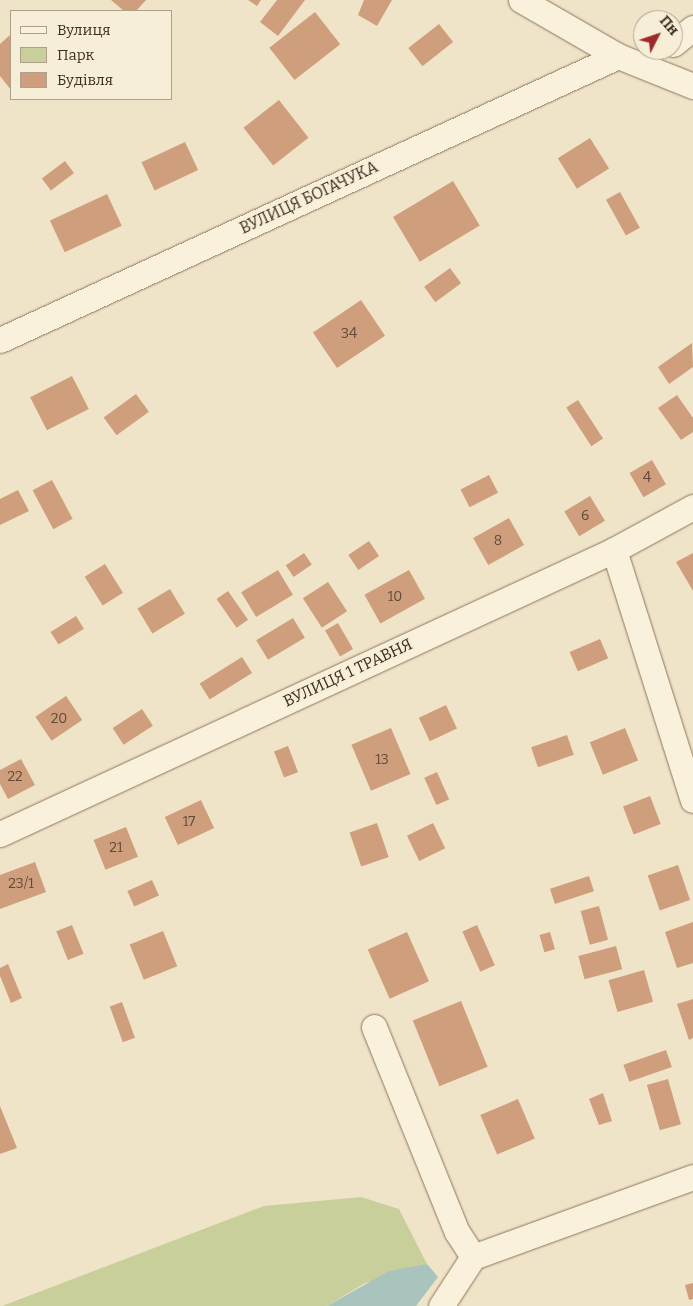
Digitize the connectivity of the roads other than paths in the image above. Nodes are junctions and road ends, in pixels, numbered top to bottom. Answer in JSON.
{"nodes":[{"id":1,"x":521,"y":0,"type":"edge"},
{"id":2,"x":693,"y":28,"type":"edge"},
{"id":3,"x":683,"y":36,"type":"edge"},
{"id":4,"x":618,"y":56,"type":"junction"},
{"id":5,"x":633,"y":57,"type":"edge"},
{"id":6,"x":660,"y":60,"type":"edge"},
{"id":7,"x":693,"y":86,"type":"edge"},
{"id":8,"x":0,"y":340,"type":"edge"},
{"id":9,"x":693,"y":507,"type":"edge"},
{"id":10,"x":614,"y":550,"type":"junction"},
{"id":11,"x":693,"y":800,"type":"edge"},
{"id":12,"x":0,"y":834,"type":"edge"},
{"id":13,"x":374,"y":1027,"type":"dead end"},
{"id":14,"x":693,"y":1177,"type":"edge"},
{"id":15,"x":473,"y":1257,"type":"junction"},
{"id":16,"x":441,"y":1306,"type":"edge"}],
"edges":[{"from":1,"to":4,"type":"street"},
{"from":2,"to":3,"type":"street"},
{"from":4,"to":5,"type":"street"},
{"from":4,"to":8,"type":"street","name":"ВУЛИЦЯ БОГАЧУКА"},
{"from":6,"to":7,"type":"street"},
{"from":9,"to":10,"type":"street","name":"ВУЛИЦЯ 1 ТРАВНЯ"},
{"from":10,"to":11,"type":"street"},
{"from":10,"to":12,"type":"street","name":"ВУЛИЦЯ 1 ТРАВНЯ"},
{"from":13,"to":15,"type":"street"},
{"from":14,"to":15,"type":"street"},
{"from":15,"to":16,"type":"street"}]}
